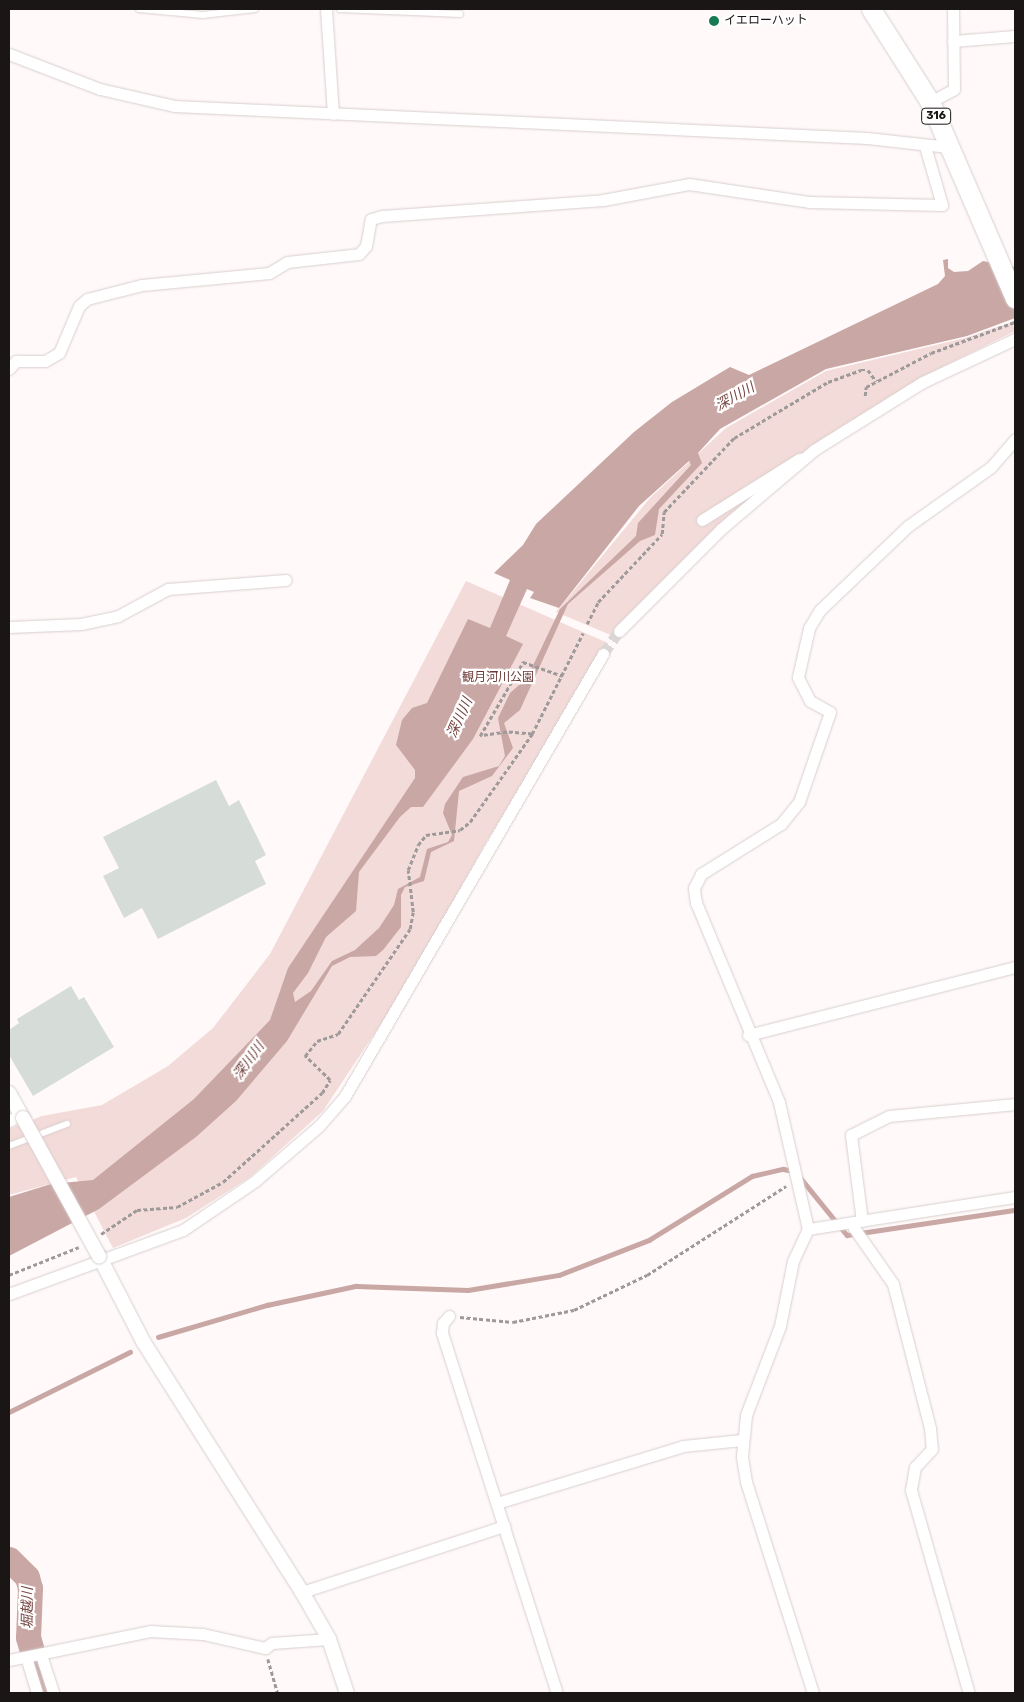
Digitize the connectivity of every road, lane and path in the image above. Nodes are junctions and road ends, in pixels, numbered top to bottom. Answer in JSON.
{"nodes":[{"id":1,"x":139,"y":9,"type":"edge"},
{"id":2,"x":255,"y":9,"type":"edge"},
{"id":3,"x":326,"y":9,"type":"edge"},
{"id":4,"x":340,"y":9,"type":"edge"},
{"id":5,"x":871,"y":9,"type":"edge"},
{"id":6,"x":953,"y":9,"type":"edge"},
{"id":7,"x":460,"y":14,"type":"dead end"},
{"id":8,"x":1015,"y":36,"type":"edge"},
{"id":9,"x":953,"y":41,"type":"junction"},
{"id":10,"x":9,"y":54,"type":"edge"},
{"id":11,"x":930,"y":102,"type":"junction"},
{"id":12,"x":334,"y":114,"type":"junction"},
{"id":13,"x":924,"y":146,"type":"junction"},
{"id":14,"x":949,"y":147,"type":"junction"},
{"id":15,"x":1015,"y":298,"type":"edge"},
{"id":16,"x":1015,"y":322,"type":"edge"},
{"id":17,"x":1015,"y":340,"type":"edge"},
{"id":18,"x":9,"y":369,"type":"edge"},
{"id":19,"x":876,"y":381,"type":"junction"},
{"id":20,"x":865,"y":396,"type":"dead end"},
{"id":21,"x":1015,"y":439,"type":"edge"},
{"id":22,"x":802,"y":460,"type":"junction"},
{"id":23,"x":702,"y":520,"type":"dead end"},
{"id":24,"x":286,"y":580,"type":"dead end"},
{"id":25,"x":587,"y":624,"type":"dead end"},
{"id":26,"x":9,"y":627,"type":"edge"},
{"id":27,"x":619,"y":631,"type":"tunnel mouth"},
{"id":28,"x":583,"y":633,"type":"dead end"},
{"id":29,"x":603,"y":654,"type":"tunnel mouth"},
{"id":30,"x":563,"y":676,"type":"junction"},
{"id":31,"x":532,"y":734,"type":"junction"},
{"id":32,"x":1015,"y":967,"type":"edge"},
{"id":33,"x":748,"y":1035,"type":"junction"},
{"id":34,"x":9,"y":1093,"type":"edge"},
{"id":35,"x":1015,"y":1104,"type":"edge"},
{"id":36,"x":17,"y":1118,"type":"edge"},
{"id":37,"x":67,"y":1124,"type":"dead end"},
{"id":38,"x":9,"y":1146,"type":"edge"},
{"id":39,"x":795,"y":1180,"type":"junction"},
{"id":40,"x":1015,"y":1197,"type":"edge"},
{"id":41,"x":858,"y":1221,"type":"junction"},
{"id":42,"x":808,"y":1229,"type":"junction"},
{"id":43,"x":97,"y":1237,"type":"dead end"},
{"id":44,"x":85,"y":1244,"type":"dead end"},
{"id":45,"x":101,"y":1260,"type":"junction"},
{"id":46,"x":9,"y":1275,"type":"edge"},
{"id":47,"x":9,"y":1294,"type":"edge"},
{"id":48,"x":449,"y":1316,"type":"joint"},
{"id":49,"x":742,"y":1440,"type":"junction"},
{"id":50,"x":497,"y":1503,"type":"junction"},
{"id":51,"x":504,"y":1526,"type":"junction"},
{"id":52,"x":302,"y":1592,"type":"junction"},
{"id":53,"x":328,"y":1639,"type":"junction"},
{"id":54,"x":265,"y":1648,"type":"junction"},
{"id":55,"x":34,"y":1656,"type":"junction"},
{"id":56,"x":9,"y":1660,"type":"edge"},
{"id":57,"x":37,"y":1693,"type":"edge"},
{"id":58,"x":53,"y":1693,"type":"edge"},
{"id":59,"x":278,"y":1693,"type":"edge"},
{"id":60,"x":347,"y":1693,"type":"edge"},
{"id":61,"x":557,"y":1693,"type":"edge"},
{"id":62,"x":812,"y":1693,"type":"edge"},
{"id":63,"x":969,"y":1693,"type":"edge"}],
"edges":[{"from":1,"to":2,"type":"lane"},
{"from":3,"to":12,"type":"street"},
{"from":4,"to":7,"type":"lane"},
{"from":5,"to":11,"type":"highway","number":"316"},
{"from":6,"to":9,"type":"street"},
{"from":8,"to":9,"type":"street"},
{"from":9,"to":11,"type":"street"},
{"from":10,"to":12,"type":"street"},
{"from":11,"to":14,"type":"highway","number":"316"},
{"from":12,"to":13,"type":"street"},
{"from":13,"to":14,"type":"street"},
{"from":13,"to":18,"type":"street"},
{"from":14,"to":15,"type":"highway","number":"316"},
{"from":16,"to":19,"type":"path"},
{"from":17,"to":22,"type":"street"},
{"from":19,"to":20,"type":"path"},
{"from":19,"to":25,"type":"path"},
{"from":21,"to":33,"type":"street"},
{"from":22,"to":23,"type":"street"},
{"from":22,"to":27,"type":"street"},
{"from":24,"to":26,"type":"street"},
{"from":28,"to":30,"type":"path"},
{"from":29,"to":45,"type":"street"},
{"from":30,"to":31,"type":"path"},
{"from":30,"to":31,"type":"path"},
{"from":31,"to":43,"type":"path"},
{"from":32,"to":33,"type":"street"},
{"from":33,"to":39,"type":"street"},
{"from":34,"to":36,"type":"street"},
{"from":35,"to":41,"type":"street"},
{"from":36,"to":45,"type":"street","bridge":true},
{"from":37,"to":38,"type":"lane"},
{"from":39,"to":42,"type":"street"},
{"from":39,"to":48,"type":"path"},
{"from":40,"to":41,"type":"street"},
{"from":41,"to":42,"type":"street"},
{"from":41,"to":63,"type":"street"},
{"from":42,"to":49,"type":"street"},
{"from":44,"to":46,"type":"path"},
{"from":45,"to":47,"type":"street"},
{"from":45,"to":52,"type":"street"},
{"from":48,"to":50,"type":"street"},
{"from":49,"to":50,"type":"street"},
{"from":49,"to":62,"type":"street"},
{"from":50,"to":51,"type":"street"},
{"from":51,"to":52,"type":"street"},
{"from":51,"to":61,"type":"street"},
{"from":52,"to":53,"type":"street"},
{"from":53,"to":54,"type":"street"},
{"from":53,"to":60,"type":"street"},
{"from":54,"to":55,"type":"street"},
{"from":54,"to":59,"type":"path"},
{"from":55,"to":56,"type":"street"},
{"from":55,"to":57,"type":"street"},
{"from":55,"to":58,"type":"street"}]}
